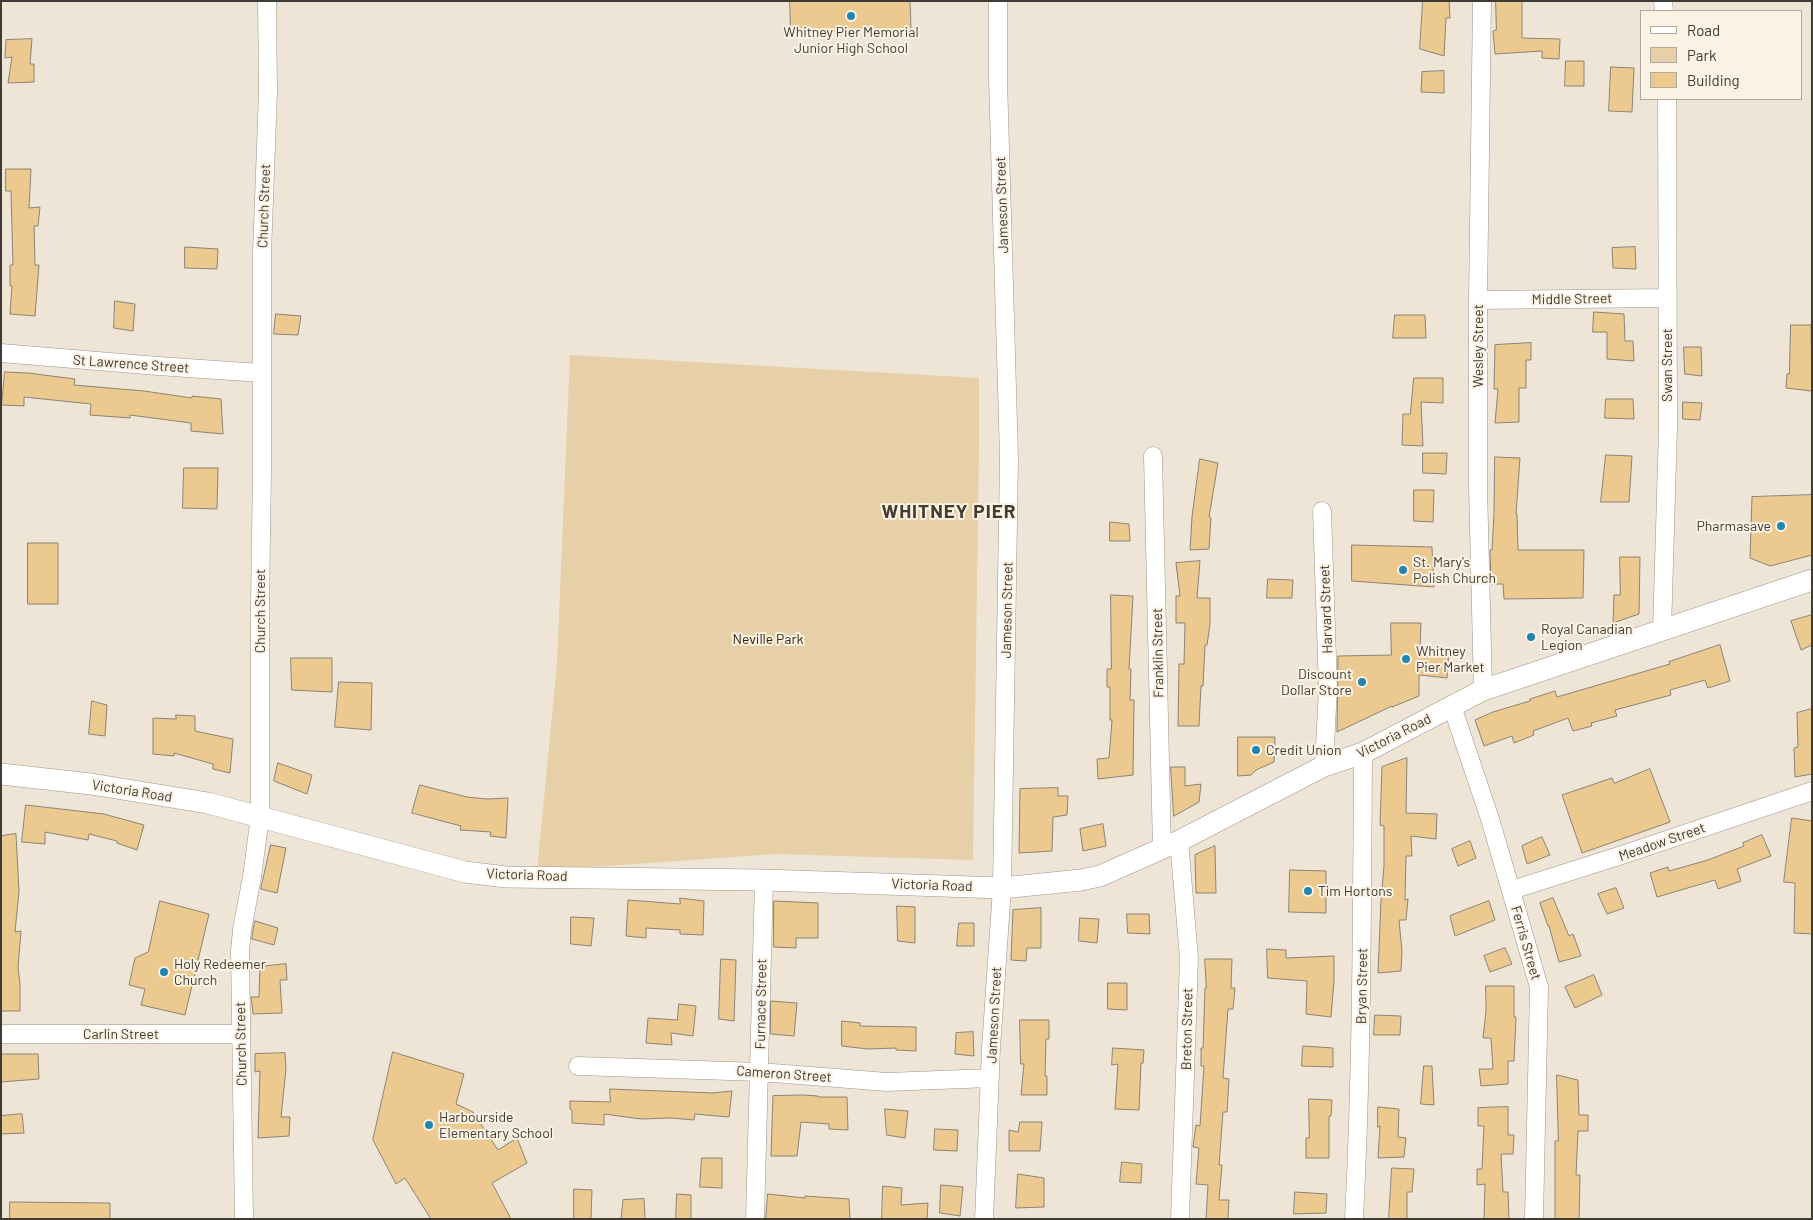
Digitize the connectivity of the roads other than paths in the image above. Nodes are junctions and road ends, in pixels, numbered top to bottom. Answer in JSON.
{"nodes":[{"id":1,"x":267,"y":1,"type":"edge"},
{"id":2,"x":998,"y":1,"type":"edge"},
{"id":3,"x":1482,"y":1,"type":"edge"},
{"id":4,"x":1666,"y":100,"type":"edge"},
{"id":5,"x":1667,"y":298,"type":"junction"},
{"id":6,"x":1478,"y":300,"type":"junction"},
{"id":7,"x":1,"y":353,"type":"edge"},
{"id":8,"x":261,"y":373,"type":"junction"},
{"id":9,"x":1153,"y":456,"type":"dead end"},
{"id":10,"x":1322,"y":511,"type":"dead end"},
{"id":11,"x":1812,"y":580,"type":"edge"},
{"id":12,"x":1662,"y":631,"type":"junction"},
{"id":13,"x":1482,"y":690,"type":"junction"},
{"id":14,"x":1452,"y":706,"type":"junction"},
{"id":15,"x":1363,"y":753,"type":"junction"},
{"id":16,"x":1324,"y":766,"type":"junction"},
{"id":17,"x":1,"y":774,"type":"edge"},
{"id":18,"x":1812,"y":791,"type":"edge"},
{"id":19,"x":260,"y":816,"type":"junction"},
{"id":20,"x":1171,"y":845,"type":"junction"},
{"id":21,"x":764,"y":880,"type":"junction"},
{"id":22,"x":1002,"y":888,"type":"junction"},
{"id":23,"x":1512,"y":890,"type":"junction"},
{"id":24,"x":1,"y":1034,"type":"edge"},
{"id":25,"x":241,"y":1034,"type":"junction"},
{"id":26,"x":578,"y":1066,"type":"dead end"},
{"id":27,"x":760,"y":1072,"type":"junction"},
{"id":28,"x":990,"y":1078,"type":"junction"},
{"id":29,"x":244,"y":1219,"type":"edge"},
{"id":30,"x":755,"y":1219,"type":"edge"},
{"id":31,"x":984,"y":1219,"type":"edge"},
{"id":32,"x":1180,"y":1219,"type":"edge"},
{"id":33,"x":1354,"y":1219,"type":"edge"},
{"id":34,"x":1534,"y":1219,"type":"edge"}],
"edges":[{"from":1,"to":8,"type":"street","name":"Church Street"},
{"from":2,"to":22,"type":"street","name":"Jameson Street"},
{"from":3,"to":6,"type":"street","name":"Wesley Street"},
{"from":4,"to":5,"type":"street","name":"Swan Street"},
{"from":5,"to":6,"type":"street","name":"Middle Street"},
{"from":5,"to":12,"type":"street","name":"Swan Street"},
{"from":6,"to":13,"type":"street","name":"Wesley Street"},
{"from":7,"to":8,"type":"street","name":"St Lawrence Street"},
{"from":8,"to":19,"type":"street","name":"Church Street"},
{"from":9,"to":20,"type":"street","name":"Franklin Street"},
{"from":10,"to":16,"type":"street","name":"Harvard Street"},
{"from":11,"to":12,"type":"main road","name":"Victoria Road"},
{"from":12,"to":13,"type":"main road","name":"Victoria Road"},
{"from":13,"to":14,"type":"main road","name":"Victoria Road"},
{"from":14,"to":15,"type":"main road","name":"Victoria Road"},
{"from":14,"to":23,"type":"street","name":"Ferris Street"},
{"from":15,"to":16,"type":"main road","name":"Victoria Road"},
{"from":15,"to":33,"type":"street","name":"Bryan Street"},
{"from":16,"to":20,"type":"main road","name":"Victoria Road"},
{"from":17,"to":19,"type":"main road","name":"Victoria Road"},
{"from":18,"to":23,"type":"street","name":"Meadow Street"},
{"from":19,"to":21,"type":"main road","name":"Victoria Road"},
{"from":19,"to":25,"type":"street","name":"Church Street"},
{"from":20,"to":22,"type":"main road","name":"Victoria Road"},
{"from":20,"to":32,"type":"street","name":"Breton Street"},
{"from":21,"to":22,"type":"main road","name":"Victoria Road"},
{"from":21,"to":27,"type":"street","name":"Furnace Street"},
{"from":22,"to":28,"type":"street","name":"Jameson Street"},
{"from":23,"to":34,"type":"street","name":"Ferris Street"},
{"from":24,"to":25,"type":"street","name":"Carlin Street"},
{"from":25,"to":29,"type":"street","name":"Church Street"},
{"from":26,"to":27,"type":"street","name":"Cameron Street"},
{"from":27,"to":28,"type":"street","name":"Cameron Street"},
{"from":27,"to":30,"type":"street","name":"Furnace Street"},
{"from":28,"to":31,"type":"street","name":"Jameson Street"}]}
